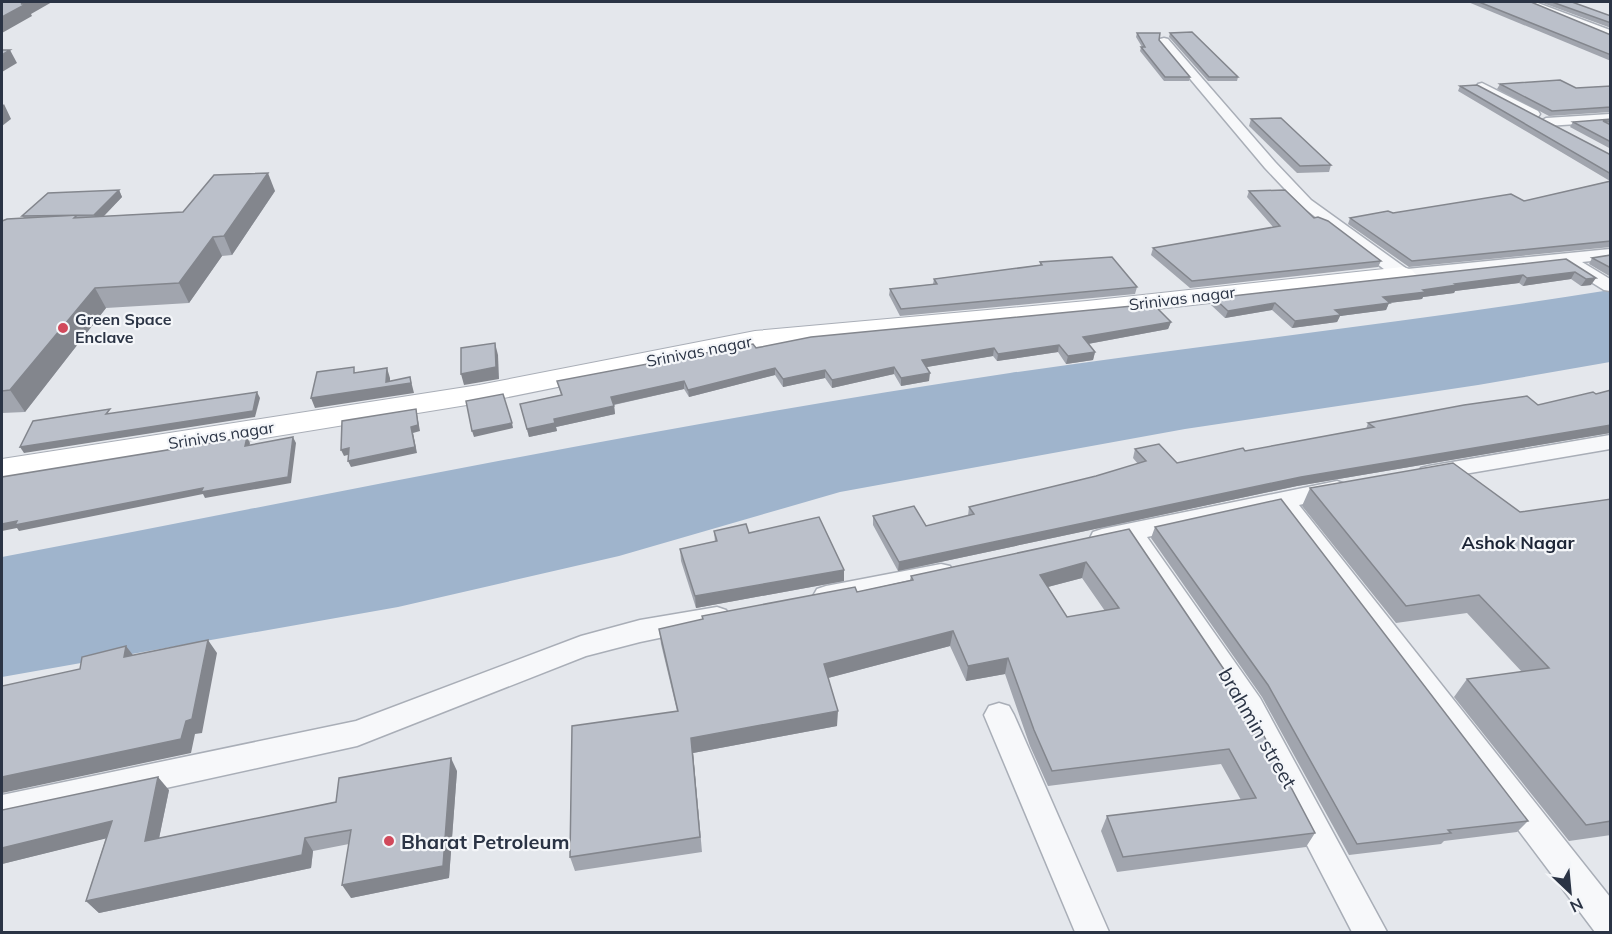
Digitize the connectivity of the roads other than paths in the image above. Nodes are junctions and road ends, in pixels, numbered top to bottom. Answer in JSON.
{"nodes":[{"id":1,"x":1527,"y":2,"type":"edge"},
{"id":2,"x":1611,"y":34,"type":"edge"},
{"id":3,"x":1164,"y":41,"type":"dead end"},
{"id":4,"x":1482,"y":87,"type":"edge"},
{"id":5,"x":1611,"y":118,"type":"edge"},
{"id":6,"x":1546,"y":122,"type":"junction"},
{"id":7,"x":1574,"y":137,"type":"edge"},
{"id":8,"x":1611,"y":254,"type":"edge"},
{"id":9,"x":1567,"y":260,"type":"junction"},
{"id":10,"x":1403,"y":275,"type":"junction"},
{"id":11,"x":1604,"y":282,"type":"edge"},
{"id":12,"x":1611,"y":441,"type":"edge"},
{"id":13,"x":2,"y":470,"type":"edge"},
{"id":14,"x":1402,"y":478,"type":"edge"},
{"id":15,"x":1355,"y":486,"type":"edge"},
{"id":16,"x":1282,"y":499,"type":"junction"},
{"id":17,"x":1131,"y":532,"type":"junction"},
{"id":18,"x":1073,"y":544,"type":"edge"},
{"id":19,"x":969,"y":567,"type":"edge"},
{"id":20,"x":799,"y":601,"type":"edge"},
{"id":21,"x":742,"y":612,"type":"edge"},
{"id":22,"x":999,"y":715,"type":"dead end"},
{"id":23,"x":2,"y":810,"type":"edge"},
{"id":24,"x":1611,"y":924,"type":"edge"},
{"id":25,"x":1092,"y":933,"type":"edge"},
{"id":26,"x":1370,"y":933,"type":"edge"}],
"edges":[{"from":1,"to":2,"type":"street"},
{"from":3,"to":10,"type":"street"},
{"from":4,"to":6,"type":"street"},
{"from":5,"to":6,"type":"street"},
{"from":6,"to":7,"type":"street"},
{"from":8,"to":9,"type":"street"},
{"from":9,"to":10,"type":"street"},
{"from":9,"to":11,"type":"street"},
{"from":10,"to":13,"type":"street","name":"Srinivas nagar"},
{"from":12,"to":14,"type":"street"},
{"from":15,"to":16,"type":"street"},
{"from":16,"to":17,"type":"street"},
{"from":16,"to":24,"type":"street"},
{"from":17,"to":18,"type":"street"},
{"from":17,"to":26,"type":"street","name":"brahmin street"},
{"from":19,"to":20,"type":"street"},
{"from":21,"to":23,"type":"street"},
{"from":22,"to":25,"type":"street"}]}
